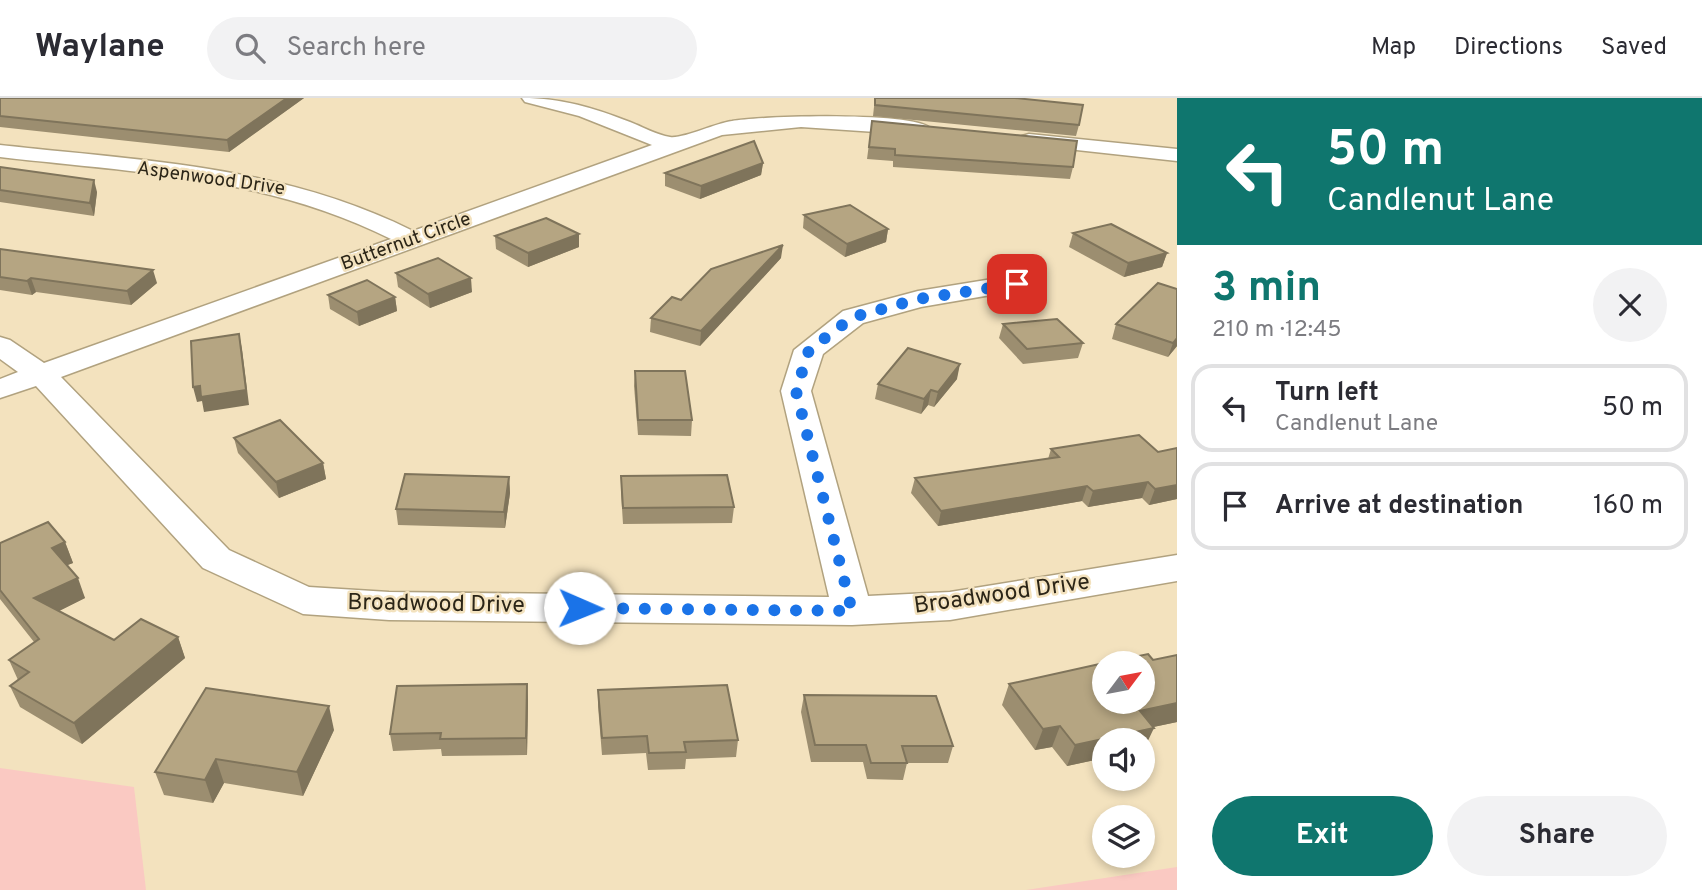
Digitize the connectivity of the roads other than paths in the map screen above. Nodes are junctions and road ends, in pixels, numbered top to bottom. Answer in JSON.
{"nodes":[{"id":1,"x":532,"y":98,"type":"edge"},
{"id":2,"x":948,"y":132,"type":"edge"},
{"id":3,"x":1002,"y":138,"type":"edge"},
{"id":4,"x":672,"y":145,"type":"junction"},
{"id":5,"x":0,"y":151,"type":"edge"},
{"id":6,"x":1177,"y":155,"type":"edge"},
{"id":7,"x":413,"y":240,"type":"junction"},
{"id":8,"x":1017,"y":284,"type":"dead end"},
{"id":9,"x":0,"y":346,"type":"edge"},
{"id":10,"x":41,"y":374,"type":"junction"},
{"id":11,"x":0,"y":389,"type":"edge"},
{"id":12,"x":1177,"y":568,"type":"edge"},
{"id":13,"x":852,"y":611,"type":"junction"}],
"edges":[{"from":1,"to":4,"type":"street"},
{"from":2,"to":4,"type":"street","name":"Butternut Circle"},
{"from":3,"to":6,"type":"street"},
{"from":4,"to":7,"type":"street","name":"Butternut Circle"},
{"from":5,"to":7,"type":"street","name":"Aspenwood Drive"},
{"from":7,"to":10,"type":"street","name":"Butternut Circle"},
{"from":8,"to":13,"type":"street"},
{"from":9,"to":10,"type":"street","name":"Broadwood Drive"},
{"from":10,"to":11,"type":"street","name":"Butternut Circle"},
{"from":10,"to":13,"type":"street","name":"Broadwood Drive"},
{"from":12,"to":13,"type":"street","name":"Broadwood Drive"}]}
